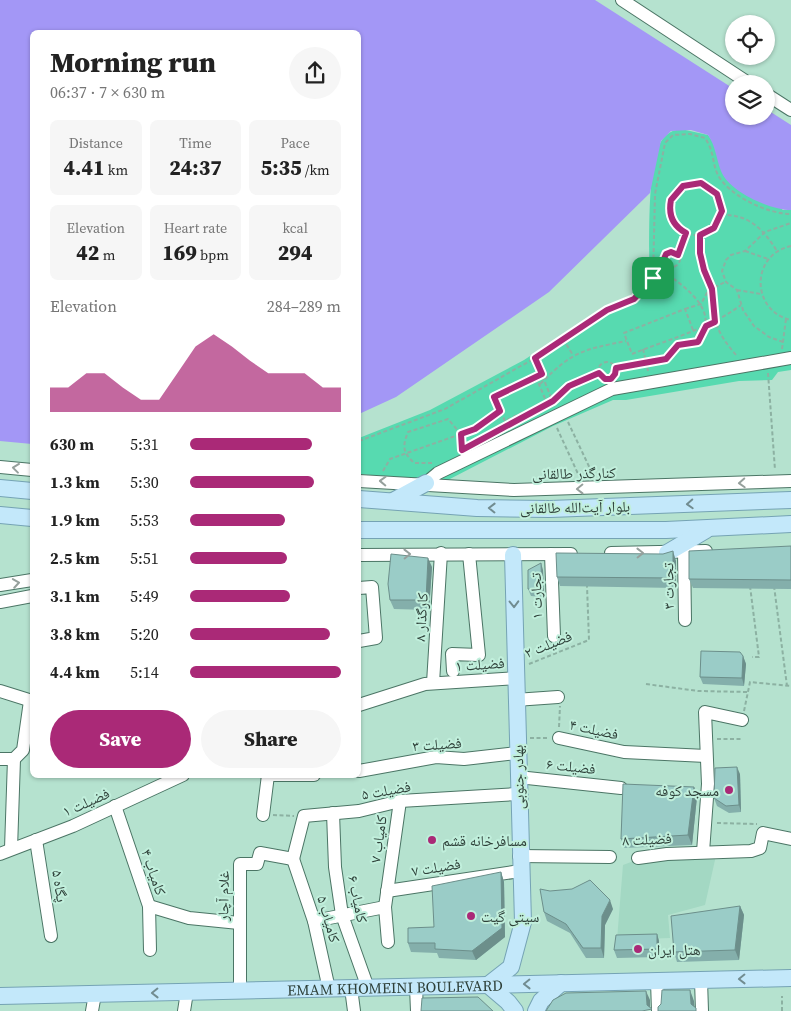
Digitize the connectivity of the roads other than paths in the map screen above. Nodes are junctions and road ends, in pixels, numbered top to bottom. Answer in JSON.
{"nodes":[{"id":1,"x":622,"y":0,"type":"edge"},
{"id":2,"x":736,"y":75,"type":"edge"},
{"id":3,"x":775,"y":100,"type":"edge"},
{"id":4,"x":791,"y":110,"type":"edge"},
{"id":5,"x":777,"y":363,"type":"edge"},
{"id":6,"x":0,"y":467,"type":"edge"},
{"id":7,"x":30,"y":470,"type":"edge"},
{"id":8,"x":361,"y":481,"type":"edge"},
{"id":9,"x":791,"y":481,"type":"edge"},
{"id":10,"x":426,"y":484,"type":"junction"},
{"id":11,"x":0,"y":488,"type":"edge"},
{"id":12,"x":30,"y":491,"type":"edge"},
{"id":13,"x":361,"y":499,"type":"edge"},
{"id":14,"x":791,"y":500,"type":"edge"},
{"id":15,"x":394,"y":501,"type":"junction"},
{"id":16,"x":0,"y":516,"type":"edge"},
{"id":17,"x":30,"y":518,"type":"edge"},
{"id":18,"x":791,"y":524,"type":"edge"},
{"id":19,"x":708,"y":528,"type":"junction"},
{"id":20,"x":361,"y":530,"type":"edge"},
{"id":21,"x":720,"y":550,"type":"edge"},
{"id":22,"x":676,"y":552,"type":"junction"},
{"id":23,"x":442,"y":553,"type":"junction"},
{"id":24,"x":468,"y":554,"type":"junction"},
{"id":25,"x":551,"y":554,"type":"junction"},
{"id":26,"x":361,"y":555,"type":"edge"},
{"id":27,"x":513,"y":555,"type":"junction"},
{"id":28,"x":30,"y":580,"type":"edge"},
{"id":29,"x":0,"y":585,"type":"edge"},
{"id":30,"x":361,"y":588,"type":"edge"},
{"id":31,"x":30,"y":596,"type":"edge"},
{"id":32,"x":5,"y":601,"type":"edge"},
{"id":33,"x":0,"y":610,"type":"edge"},
{"id":34,"x":685,"y":620,"type":"dead end"},
{"id":35,"x":554,"y":636,"type":"dead end"},
{"id":36,"x":361,"y":642,"type":"edge"},
{"id":37,"x":453,"y":671,"type":"dead end"},
{"id":38,"x":516,"y":674,"type":"junction"},
{"id":39,"x":434,"y":683,"type":"junction"},
{"id":40,"x":0,"y":692,"type":"edge"},
{"id":41,"x":558,"y":697,"type":"road end"},
{"id":42,"x":515,"y":700,"type":"junction"},
{"id":43,"x":30,"y":701,"type":"edge"},
{"id":44,"x":361,"y":703,"type":"edge"},
{"id":45,"x":30,"y":707,"type":"edge"},
{"id":46,"x":742,"y":720,"type":"road end"},
{"id":47,"x":559,"y":738,"type":"road end"},
{"id":48,"x":517,"y":746,"type":"junction"},
{"id":49,"x":706,"y":756,"type":"junction"},
{"id":50,"x":0,"y":759,"type":"edge"},
{"id":51,"x":14,"y":759,"type":"junction"},
{"id":52,"x":361,"y":771,"type":"edge"},
{"id":53,"x":176,"y":778,"type":"edge"},
{"id":54,"x":268,"y":778,"type":"edge"},
{"id":55,"x":518,"y":778,"type":"junction"},
{"id":56,"x":620,"y":788,"type":"dead end"},
{"id":57,"x":518,"y":794,"type":"junction"},
{"id":58,"x":400,"y":801,"type":"junction"},
{"id":59,"x":114,"y":806,"type":"junction"},
{"id":60,"x":334,"y":813,"type":"junction"},
{"id":61,"x":263,"y":815,"type":"road end"},
{"id":62,"x":791,"y":839,"type":"edge"},
{"id":63,"x":36,"y":840,"type":"junction"},
{"id":64,"x":6,"y":852,"type":"edge"},
{"id":65,"x":703,"y":852,"type":"junction"},
{"id":66,"x":610,"y":857,"type":"dead end"},
{"id":67,"x":638,"y":858,"type":"dead end"},
{"id":68,"x":293,"y":859,"type":"junction"},
{"id":69,"x":520,"y":863,"type":"junction"},
{"id":70,"x":387,"y":892,"type":"junction"},
{"id":71,"x":149,"y":906,"type":"junction"},
{"id":72,"x":385,"y":907,"type":"junction"},
{"id":73,"x":342,"y":915,"type":"junction"},
{"id":74,"x":314,"y":921,"type":"junction"},
{"id":75,"x":238,"y":924,"type":"junction"},
{"id":76,"x":51,"y":936,"type":"dead end"},
{"id":77,"x":388,"y":942,"type":"dead end"},
{"id":78,"x":150,"y":950,"type":"dead end"},
{"id":79,"x":791,"y":978,"type":"edge"},
{"id":80,"x":701,"y":980,"type":"junction"},
{"id":81,"x":658,"y":981,"type":"junction"},
{"id":82,"x":561,"y":984,"type":"junction"},
{"id":83,"x":488,"y":985,"type":"junction"},
{"id":84,"x":416,"y":987,"type":"junction"},
{"id":85,"x":351,"y":988,"type":"junction"},
{"id":86,"x":368,"y":988,"type":"junction"},
{"id":87,"x":329,"y":989,"type":"junction"},
{"id":88,"x":240,"y":991,"type":"junction"},
{"id":89,"x":187,"y":992,"type":"junction"},
{"id":90,"x":94,"y":994,"type":"junction"},
{"id":91,"x":0,"y":996,"type":"edge"},
{"id":92,"x":92,"y":1011,"type":"edge"},
{"id":93,"x":184,"y":1011,"type":"edge"},
{"id":94,"x":354,"y":1011,"type":"edge"},
{"id":95,"x":417,"y":1011,"type":"edge"},
{"id":96,"x":515,"y":1011,"type":"edge"},
{"id":97,"x":536,"y":1011,"type":"edge"},
{"id":98,"x":658,"y":1011,"type":"edge"},
{"id":99,"x":702,"y":1011,"type":"edge"}],
"edges":[{"from":1,"to":2,"type":"street"},
{"from":3,"to":4,"type":"street"},
{"from":5,"to":10,"type":"street"},
{"from":7,"to":6,"type":"street","one_way":true},
{"from":10,"to":8,"type":"street","name":"کنارگذر طالقانی","one_way":true},
{"from":9,"to":10,"type":"street","name":"کنارگذر طالقانی","one_way":true},
{"from":10,"to":15,"type":"main road"},
{"from":11,"to":12,"type":"main road"},
{"from":13,"to":15,"type":"main road","name":"بلوار آیت‌الله طالقانی"},
{"from":14,"to":15,"type":"main road","name":"بلوار آیت‌الله طالقانی","one_way":true},
{"from":16,"to":17,"type":"main road"},
{"from":18,"to":19,"type":"main road","name":"بلوار آیت‌الله طالقانی"},
{"from":19,"to":20,"type":"main road","name":"بلوار آیت‌الله طالقانی"},
{"from":19,"to":22,"type":"main road"},
{"from":21,"to":22,"type":"street"},
{"from":25,"to":22,"type":"street","one_way":true},
{"from":22,"to":34,"type":"street","name":"تجارت ۳"},
{"from":23,"to":24,"type":"street"},
{"from":26,"to":23,"type":"street","one_way":true},
{"from":23,"to":39,"type":"street","name":"کارگذار ۸"},
{"from":24,"to":27,"type":"street"},
{"from":24,"to":37,"type":"street"},
{"from":25,"to":27,"type":"street"},
{"from":25,"to":35,"type":"street","name":"تجارت ۱"},
{"from":27,"to":38,"type":"main road","name":"بهادر جنوبی","one_way":true},
{"from":29,"to":28,"type":"street","one_way":true},
{"from":30,"to":36,"type":"street"},
{"from":31,"to":32,"type":"street"},
{"from":32,"to":33,"type":"street"},
{"from":38,"to":39,"type":"street","name":"فضیلت ۱"},
{"from":38,"to":42,"type":"main road","name":"بهادر جنوبی"},
{"from":39,"to":44,"type":"street","name":"فضیلت ۱"},
{"from":40,"to":43,"type":"street"},
{"from":41,"to":42,"type":"street"},
{"from":42,"to":48,"type":"main road","name":"بهادر جنوبی"},
{"from":45,"to":51,"type":"street"},
{"from":46,"to":49,"type":"street"},
{"from":47,"to":49,"type":"street","name":"فضیلت ۴"},
{"from":48,"to":52,"type":"street","name":"فضیلت ۳"},
{"from":48,"to":55,"type":"main road","name":"بهادر جنوبی"},
{"from":49,"to":65,"type":"street"},
{"from":50,"to":51,"type":"street"},
{"from":51,"to":64,"type":"street"},
{"from":53,"to":59,"type":"street","name":"فضیلت ۱"},
{"from":54,"to":61,"type":"street"},
{"from":55,"to":56,"type":"street","name":"فضیلت ۶"},
{"from":55,"to":57,"type":"main road","name":"بهادر جنوبی"},
{"from":57,"to":58,"type":"street","name":"فضیلت ۵"},
{"from":57,"to":69,"type":"main road","name":"بهادر جنوبی"},
{"from":58,"to":60,"type":"street","name":"فضیلت ۵"},
{"from":58,"to":70,"type":"street","name":"کامیاب ۷"},
{"from":59,"to":63,"type":"street","name":"فضیلت ۱"},
{"from":59,"to":71,"type":"street","name":"کامیاب ۴"},
{"from":60,"to":68,"type":"street","name":"فضیلت ۵"},
{"from":60,"to":73,"type":"street","name":"کامیاب ۶"},
{"from":62,"to":65,"type":"street","name":"فضیلت ۸"},
{"from":63,"to":64,"type":"street","name":"فضیلت ۱"},
{"from":63,"to":76,"type":"street","name":"پگاه ۵"},
{"from":65,"to":67,"type":"street","name":"فضیلت ۸"},
{"from":66,"to":69,"type":"street","name":"فضیلت ۸"},
{"from":68,"to":74,"type":"street","name":"کامیاب ۵"},
{"from":68,"to":75,"type":"street","name":"غلام آچار"},
{"from":69,"to":70,"type":"street","name":"فضیلت ۷"},
{"from":69,"to":83,"type":"main road","name":"بهادر جنوبی"},
{"from":70,"to":72,"type":"street","name":"کامیاب ۷"},
{"from":71,"to":75,"type":"street"},
{"from":71,"to":78,"type":"street","name":"کامیاب ۴"},
{"from":72,"to":73,"type":"street"},
{"from":72,"to":77,"type":"street","name":"کامیاب ۷"},
{"from":73,"to":74,"type":"street"},
{"from":73,"to":86,"type":"street","name":"کامیاب ۶"},
{"from":74,"to":87,"type":"street","name":"کامیاب ۵"},
{"from":75,"to":88,"type":"street","name":"غلام آچار"},
{"from":79,"to":80,"type":"main road","name":"EMAM KHOMEINI BOULEVARD","one_way":true},
{"from":80,"to":81,"type":"main road","name":"EMAM KHOMEINI BOULEVARD"},
{"from":80,"to":99,"type":"street"},
{"from":81,"to":82,"type":"main road","name":"EMAM KHOMEINI BOULEVARD"},
{"from":81,"to":98,"type":"street"},
{"from":82,"to":83,"type":"main road","name":"EMAM KHOMEINI BOULEVARD","one_way":true},
{"from":82,"to":97,"type":"main road"},
{"from":83,"to":84,"type":"main road","name":"EMAM KHOMEINI BOULEVARD"},
{"from":83,"to":96,"type":"main road"},
{"from":84,"to":86,"type":"main road","name":"EMAM KHOMEINI BOULEVARD"},
{"from":84,"to":95,"type":"street"},
{"from":85,"to":86,"type":"main road","name":"EMAM KHOMEINI BOULEVARD"},
{"from":85,"to":87,"type":"main road","name":"EMAM KHOMEINI BOULEVARD"},
{"from":85,"to":94,"type":"street"},
{"from":87,"to":88,"type":"main road","name":"EMAM KHOMEINI BOULEVARD"},
{"from":88,"to":89,"type":"main road","name":"EMAM KHOMEINI BOULEVARD"},
{"from":89,"to":90,"type":"main road","name":"EMAM KHOMEINI BOULEVARD","one_way":true},
{"from":89,"to":93,"type":"street"},
{"from":90,"to":91,"type":"main road","name":"EMAM KHOMEINI BOULEVARD"},
{"from":90,"to":92,"type":"street"}]}
